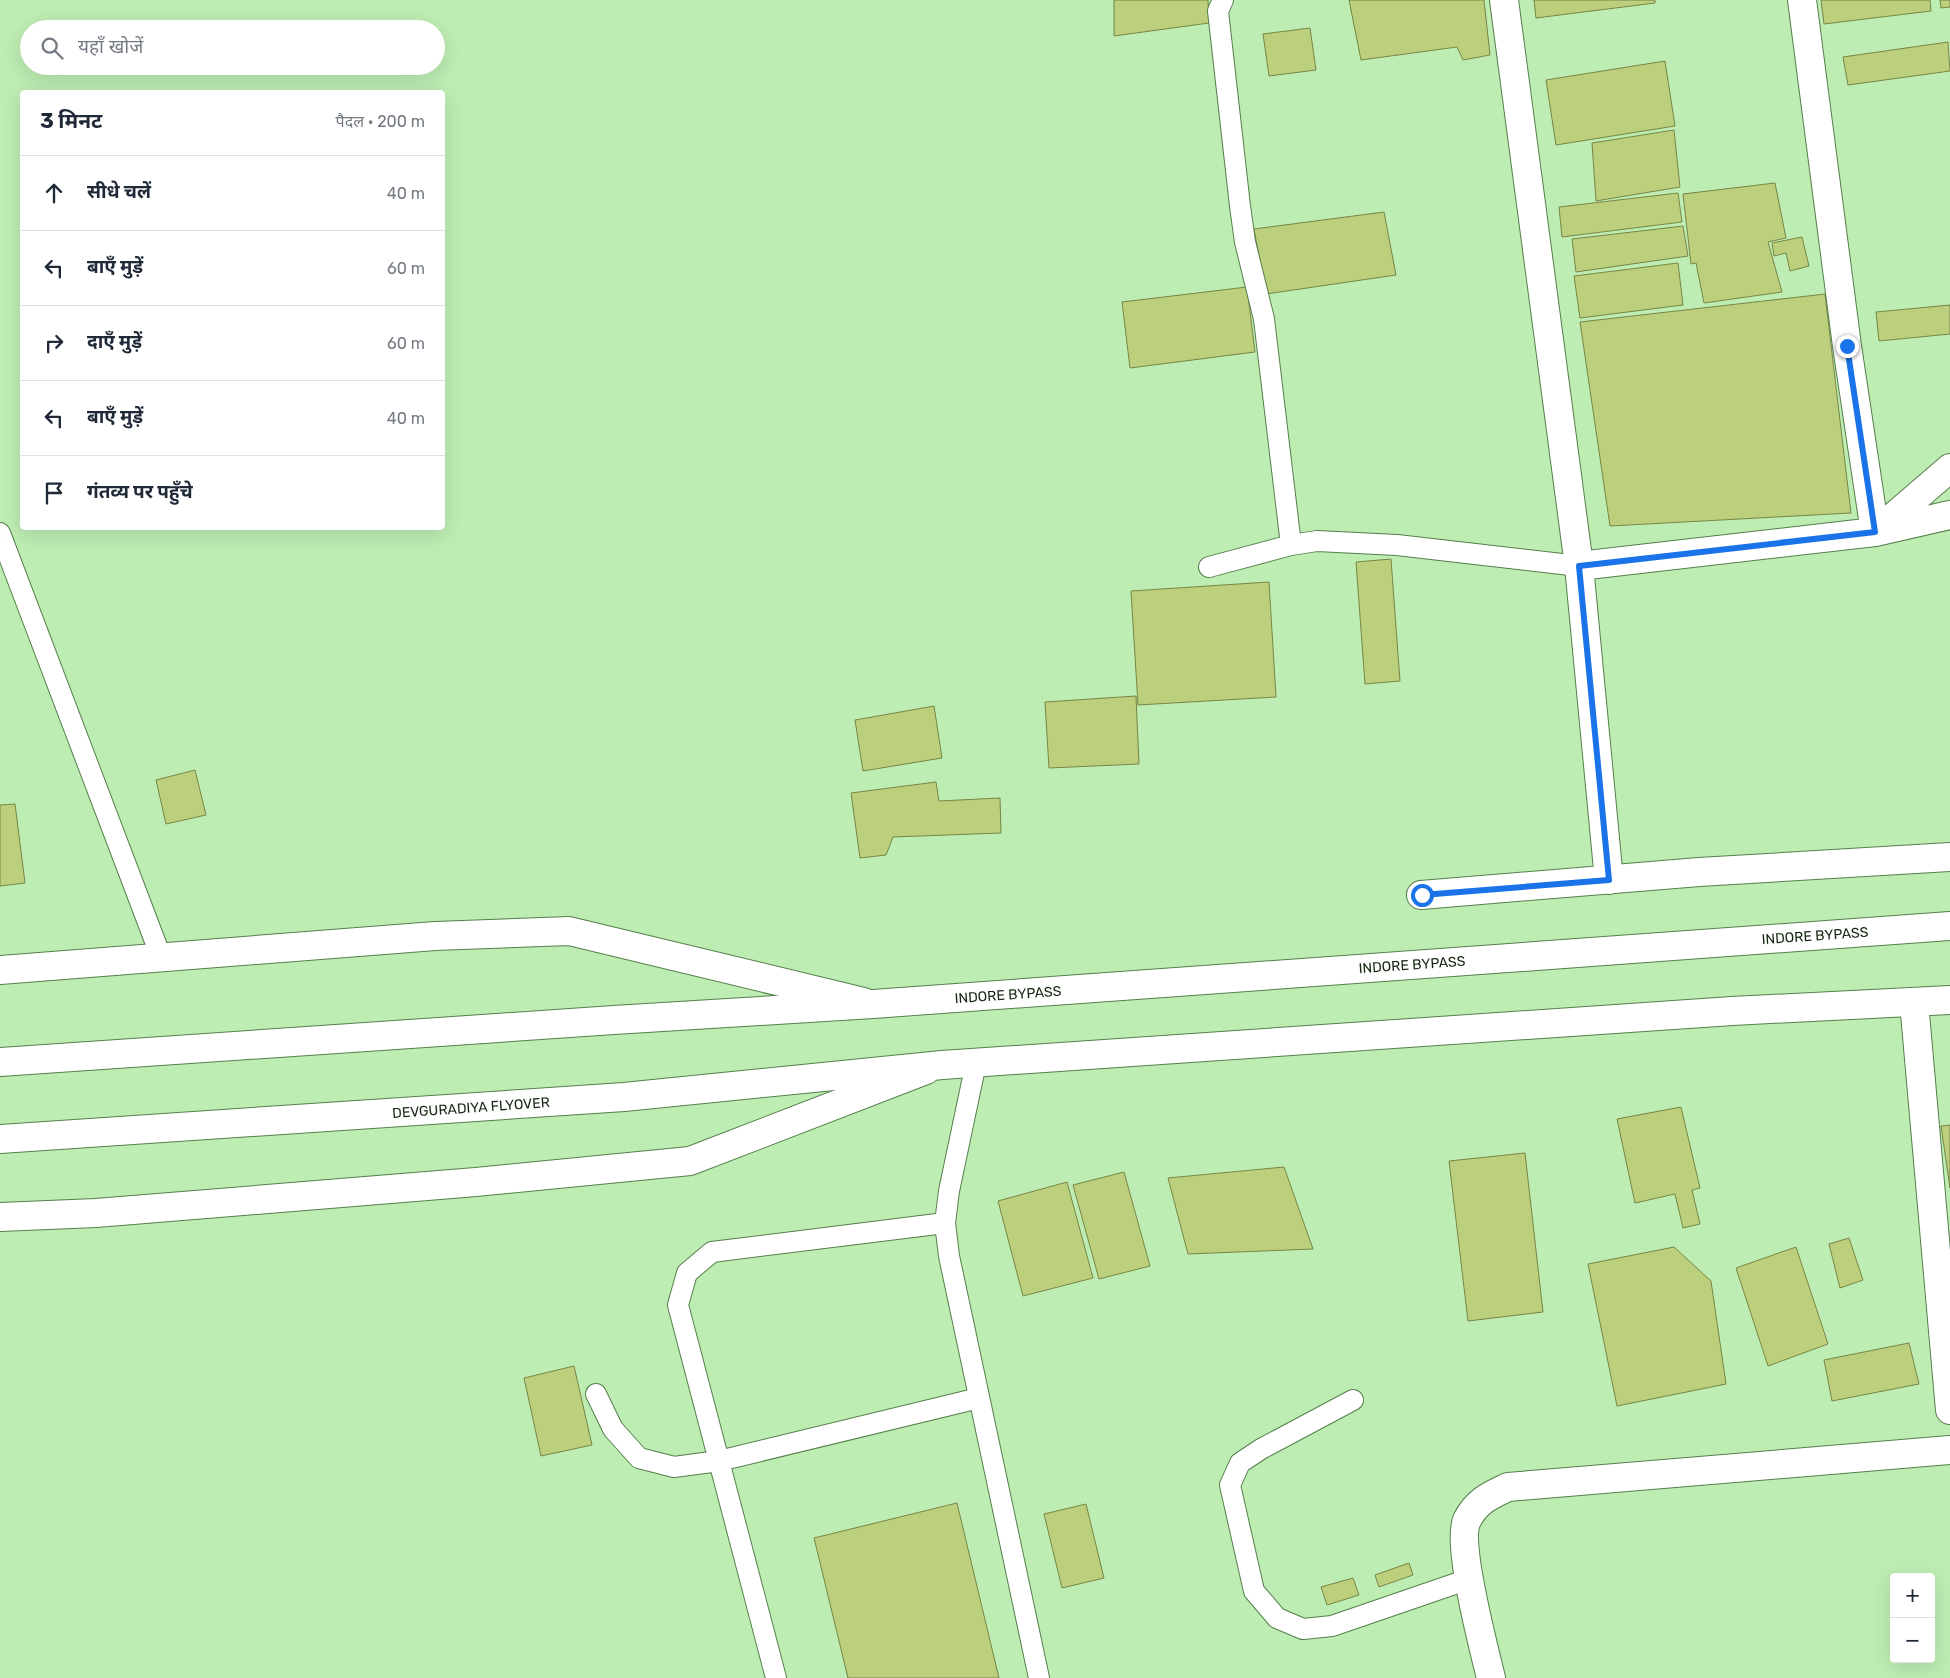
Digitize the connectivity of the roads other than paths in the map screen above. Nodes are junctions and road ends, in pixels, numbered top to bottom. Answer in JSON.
{"nodes":[{"id":1,"x":1223,"y":0,"type":"edge"},
{"id":2,"x":1504,"y":0,"type":"edge"},
{"id":3,"x":1802,"y":0,"type":"edge"},
{"id":4,"x":1950,"y":468,"type":"edge"},
{"id":5,"x":1950,"y":515,"type":"edge"},
{"id":6,"x":1875,"y":532,"type":"junction"},
{"id":7,"x":0,"y":533,"type":"edge"},
{"id":8,"x":1291,"y":545,"type":"junction"},
{"id":9,"x":1579,"y":566,"type":"junction"},
{"id":10,"x":1209,"y":567,"type":"dead end"},
{"id":11,"x":1950,"y":857,"type":"edge"},
{"id":12,"x":1609,"y":880,"type":"junction"},
{"id":13,"x":1422,"y":895,"type":"dead end"},
{"id":14,"x":1950,"y":926,"type":"edge"},
{"id":15,"x":161,"y":958,"type":"junction"},
{"id":16,"x":0,"y":970,"type":"edge"},
{"id":17,"x":1950,"y":1000,"type":"edge"},
{"id":18,"x":1914,"y":1002,"type":"junction"},
{"id":19,"x":873,"y":1004,"type":"junction"},
{"id":20,"x":0,"y":1062,"type":"edge"},
{"id":21,"x":976,"y":1063,"type":"junction"},
{"id":22,"x":942,"y":1064,"type":"junction"},
{"id":23,"x":0,"y":1139,"type":"edge"},
{"id":24,"x":0,"y":1217,"type":"edge"},
{"id":25,"x":945,"y":1223,"type":"junction"},
{"id":26,"x":596,"y":1394,"type":"dead end"},
{"id":27,"x":979,"y":1398,"type":"junction"},
{"id":28,"x":1352,"y":1400,"type":"dead end"},
{"id":29,"x":1950,"y":1410,"type":"edge"},
{"id":30,"x":1950,"y":1450,"type":"edge"},
{"id":31,"x":719,"y":1460,"type":"junction"},
{"id":32,"x":1469,"y":1579,"type":"junction"},
{"id":33,"x":776,"y":1678,"type":"edge"},
{"id":34,"x":1039,"y":1678,"type":"edge"},
{"id":35,"x":1491,"y":1678,"type":"edge"}],
"edges":[{"from":1,"to":8,"type":"lane"},
{"from":2,"to":9,"type":"main road"},
{"from":3,"to":6,"type":"main road"},
{"from":4,"to":6,"type":"main road"},
{"from":5,"to":6,"type":"main road"},
{"from":6,"to":9,"type":"main road"},
{"from":7,"to":15,"type":"lane"},
{"from":8,"to":9,"type":"lane"},
{"from":8,"to":10,"type":"lane"},
{"from":9,"to":12,"type":"main road"},
{"from":11,"to":12,"type":"main road"},
{"from":12,"to":13,"type":"main road"},
{"from":14,"to":19,"type":"main road","name":"INDORE BYPASS"},
{"from":15,"to":16,"type":"main road"},
{"from":15,"to":19,"type":"main road"},
{"from":17,"to":18,"type":"main road"},
{"from":18,"to":21,"type":"main road"},
{"from":18,"to":29,"type":"main road"},
{"from":19,"to":20,"type":"main road"},
{"from":21,"to":22,"type":"main road"},
{"from":21,"to":25,"type":"lane"},
{"from":22,"to":23,"type":"main road","name":"DEVGURADIYA FLYOVER"},
{"from":22,"to":24,"type":"main road"},
{"from":25,"to":27,"type":"lane"},
{"from":25,"to":31,"type":"lane"},
{"from":26,"to":31,"type":"lane"},
{"from":27,"to":31,"type":"lane"},
{"from":27,"to":34,"type":"lane"},
{"from":28,"to":32,"type":"lane"},
{"from":30,"to":32,"type":"main road"},
{"from":31,"to":33,"type":"lane"},
{"from":32,"to":35,"type":"main road"}]}
